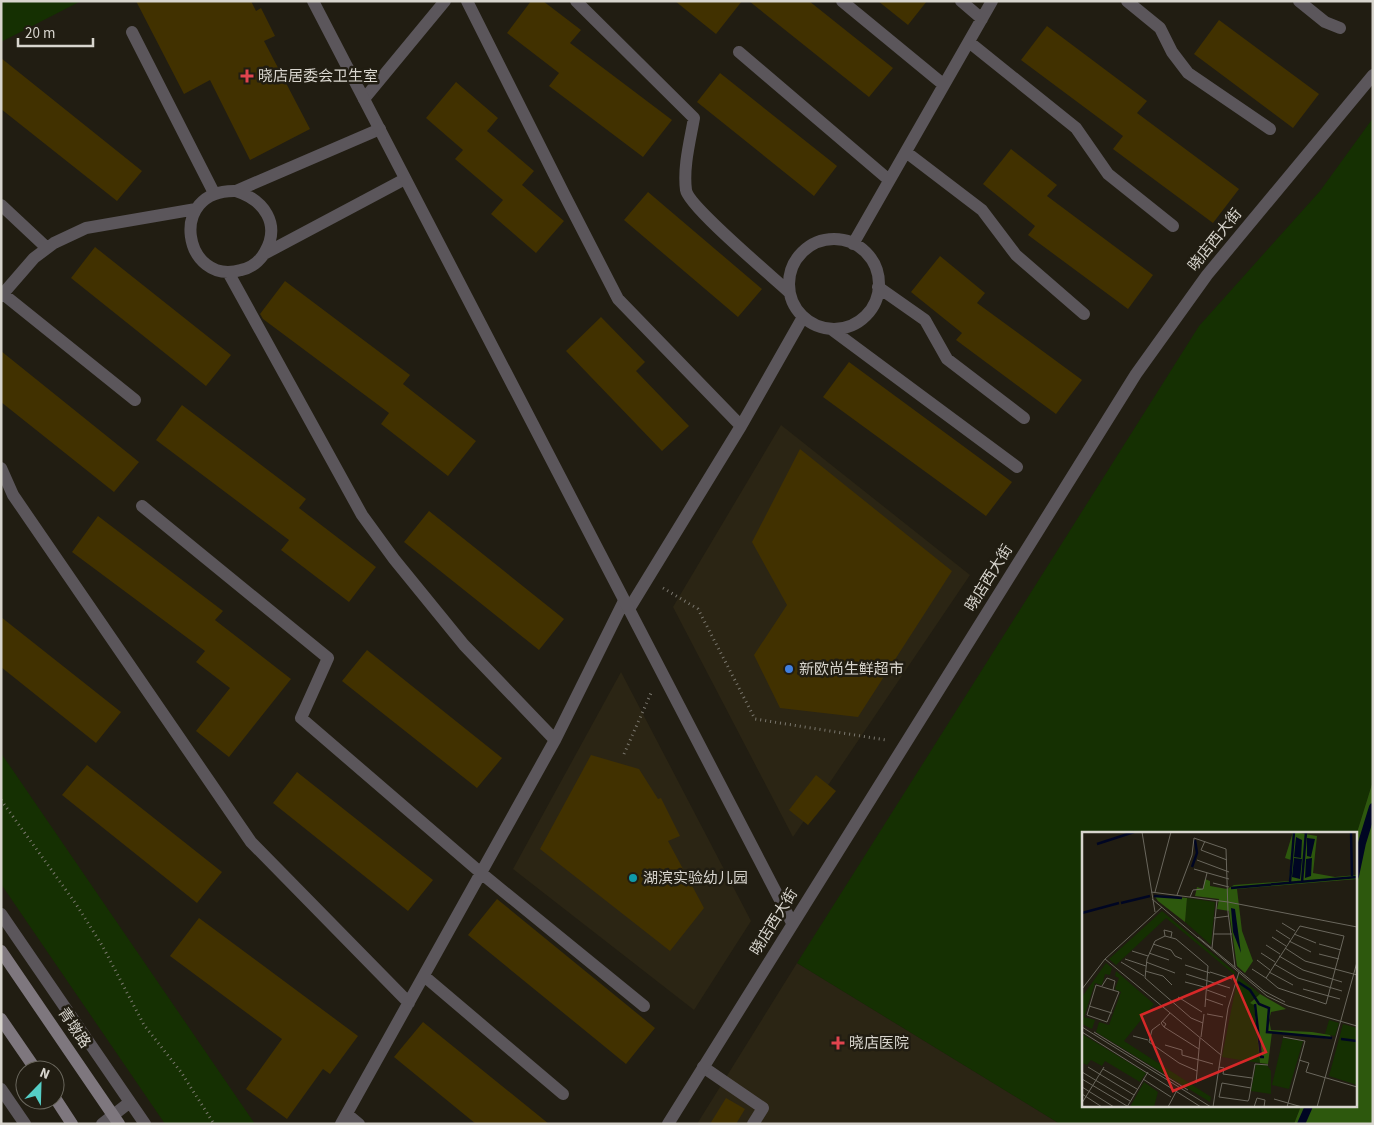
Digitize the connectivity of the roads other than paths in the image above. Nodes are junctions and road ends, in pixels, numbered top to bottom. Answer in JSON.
{"nodes":[{"id":1,"x":313,"y":1,"type":"edge"},
{"id":2,"x":445,"y":1,"type":"edge"},
{"id":3,"x":467,"y":1,"type":"edge"},
{"id":4,"x":576,"y":1,"type":"edge"},
{"id":5,"x":842,"y":1,"type":"edge"},
{"id":6,"x":961,"y":1,"type":"edge"},
{"id":7,"x":992,"y":1,"type":"edge"},
{"id":8,"x":1127,"y":1,"type":"edge"},
{"id":9,"x":1299,"y":1,"type":"edge"},
{"id":10,"x":982,"y":18,"type":"junction"},
{"id":11,"x":1340,"y":28,"type":"dead end"},
{"id":12,"x":132,"y":32,"type":"dead end"},
{"id":13,"x":969,"y":42,"type":"junction"},
{"id":14,"x":739,"y":52,"type":"dead end"},
{"id":15,"x":1373,"y":75,"type":"edge"},
{"id":16,"x":944,"y":85,"type":"junction"},
{"id":17,"x":364,"y":99,"type":"junction"},
{"id":18,"x":380,"y":129,"type":"junction"},
{"id":19,"x":1270,"y":130,"type":"dead end"},
{"id":20,"x":906,"y":152,"type":"junction"},
{"id":21,"x":406,"y":179,"type":"junction"},
{"id":22,"x":889,"y":180,"type":"junction"},
{"id":23,"x":236,"y":191,"type":"junction"},
{"id":24,"x":214,"y":193,"type":"junction"},
{"id":25,"x":1,"y":205,"type":"edge"},
{"id":26,"x":196,"y":210,"type":"junction"},
{"id":27,"x":1173,"y":226,"type":"dead end"},
{"id":28,"x":853,"y":244,"type":"junction"},
{"id":29,"x":47,"y":248,"type":"junction"},
{"id":30,"x":264,"y":254,"type":"junction"},
{"id":31,"x":228,"y":272,"type":"junction"},
{"id":32,"x":878,"y":287,"type":"junction"},
{"id":33,"x":789,"y":292,"type":"junction"},
{"id":34,"x":2,"y":295,"type":"edge"},
{"id":35,"x":1084,"y":314,"type":"dead end"},
{"id":36,"x":803,"y":317,"type":"junction"},
{"id":37,"x":831,"y":329,"type":"junction"},
{"id":38,"x":135,"y":400,"type":"dead end"},
{"id":39,"x":1024,"y":418,"type":"dead end"},
{"id":40,"x":741,"y":426,"type":"junction"},
{"id":41,"x":1018,"y":467,"type":"dead end"},
{"id":42,"x":1,"y":468,"type":"edge"},
{"id":43,"x":142,"y":506,"type":"dead end"},
{"id":44,"x":626,"y":605,"type":"junction"},
{"id":45,"x":555,"y":740,"type":"junction"},
{"id":46,"x":481,"y":873,"type":"junction"},
{"id":47,"x":1,"y":914,"type":"edge"},
{"id":48,"x":792,"y":924,"type":"junction"},
{"id":49,"x":1,"y":951,"type":"edge"},
{"id":50,"x":424,"y":976,"type":"junction"},
{"id":51,"x":409,"y":1003,"type":"junction"},
{"id":52,"x":644,"y":1006,"type":"dead end"},
{"id":53,"x":1,"y":1019,"type":"edge"},
{"id":54,"x":29,"y":1060,"type":"edge"},
{"id":55,"x":703,"y":1067,"type":"junction"},
{"id":56,"x":1,"y":1089,"type":"edge"},
{"id":57,"x":563,"y":1094,"type":"dead end"},
{"id":58,"x":130,"y":1102,"type":"junction"},
{"id":59,"x":63,"y":1110,"type":"edge"},
{"id":60,"x":344,"y":1119,"type":"edge"},
{"id":61,"x":116,"y":1120,"type":"edge"},
{"id":62,"x":25,"y":1124,"type":"edge"},
{"id":63,"x":72,"y":1124,"type":"edge"},
{"id":64,"x":102,"y":1124,"type":"edge"},
{"id":65,"x":145,"y":1124,"type":"edge"},
{"id":66,"x":359,"y":1124,"type":"edge"},
{"id":67,"x":668,"y":1124,"type":"edge"},
{"id":68,"x":754,"y":1124,"type":"edge"}],
"edges":[{"from":1,"to":17,"type":"street"},
{"from":2,"to":17,"type":"street"},
{"from":3,"to":40,"type":"street"},
{"from":4,"to":33,"type":"street"},
{"from":5,"to":16,"type":"street"},
{"from":6,"to":10,"type":"street"},
{"from":7,"to":10,"type":"street"},
{"from":8,"to":19,"type":"street"},
{"from":9,"to":11,"type":"street"},
{"from":10,"to":13,"type":"street"},
{"from":12,"to":24,"type":"street"},
{"from":13,"to":16,"type":"street"},
{"from":13,"to":27,"type":"street"},
{"from":14,"to":22,"type":"street"},
{"from":15,"to":48,"type":"street","name":"晓店西大街"},
{"from":16,"to":20,"type":"street"},
{"from":17,"to":18,"type":"street"},
{"from":18,"to":21,"type":"street"},
{"from":18,"to":23,"type":"street"},
{"from":20,"to":22,"type":"street"},
{"from":20,"to":35,"type":"street"},
{"from":21,"to":30,"type":"street"},
{"from":21,"to":44,"type":"street"},
{"from":22,"to":28,"type":"street"},
{"from":23,"to":24,"type":"street"},
{"from":23,"to":30,"type":"street"},
{"from":24,"to":26,"type":"street"},
{"from":25,"to":29,"type":"street"},
{"from":26,"to":29,"type":"street"},
{"from":26,"to":31,"type":"street"},
{"from":28,"to":32,"type":"street"},
{"from":28,"to":33,"type":"street"},
{"from":29,"to":34,"type":"street"},
{"from":30,"to":31,"type":"street"},
{"from":31,"to":45,"type":"street"},
{"from":32,"to":37,"type":"street"},
{"from":32,"to":39,"type":"street"},
{"from":33,"to":36,"type":"street"},
{"from":34,"to":38,"type":"street"},
{"from":36,"to":37,"type":"street"},
{"from":36,"to":40,"type":"street"},
{"from":37,"to":41,"type":"street"},
{"from":40,"to":44,"type":"street"},
{"from":42,"to":51,"type":"street"},
{"from":43,"to":46,"type":"street"},
{"from":44,"to":45,"type":"street"},
{"from":44,"to":48,"type":"street"},
{"from":45,"to":46,"type":"street"},
{"from":46,"to":50,"type":"street"},
{"from":46,"to":52,"type":"street"},
{"from":47,"to":58,"type":"street"},
{"from":48,"to":55,"type":"street","name":"晓店西大街"},
{"from":49,"to":61,"type":"main road","name":"青墩路"},
{"from":50,"to":51,"type":"street"},
{"from":50,"to":57,"type":"street"},
{"from":51,"to":60,"type":"street"},
{"from":53,"to":54,"type":"main road"},
{"from":55,"to":67,"type":"street","name":"晓店西大街"},
{"from":55,"to":68,"type":"street"},
{"from":56,"to":62,"type":"street"},
{"from":58,"to":61,"type":"street"},
{"from":58,"to":65,"type":"street"},
{"from":59,"to":63,"type":"main road"},
{"from":60,"to":66,"type":"street"},
{"from":61,"to":64,"type":"street"}]}
